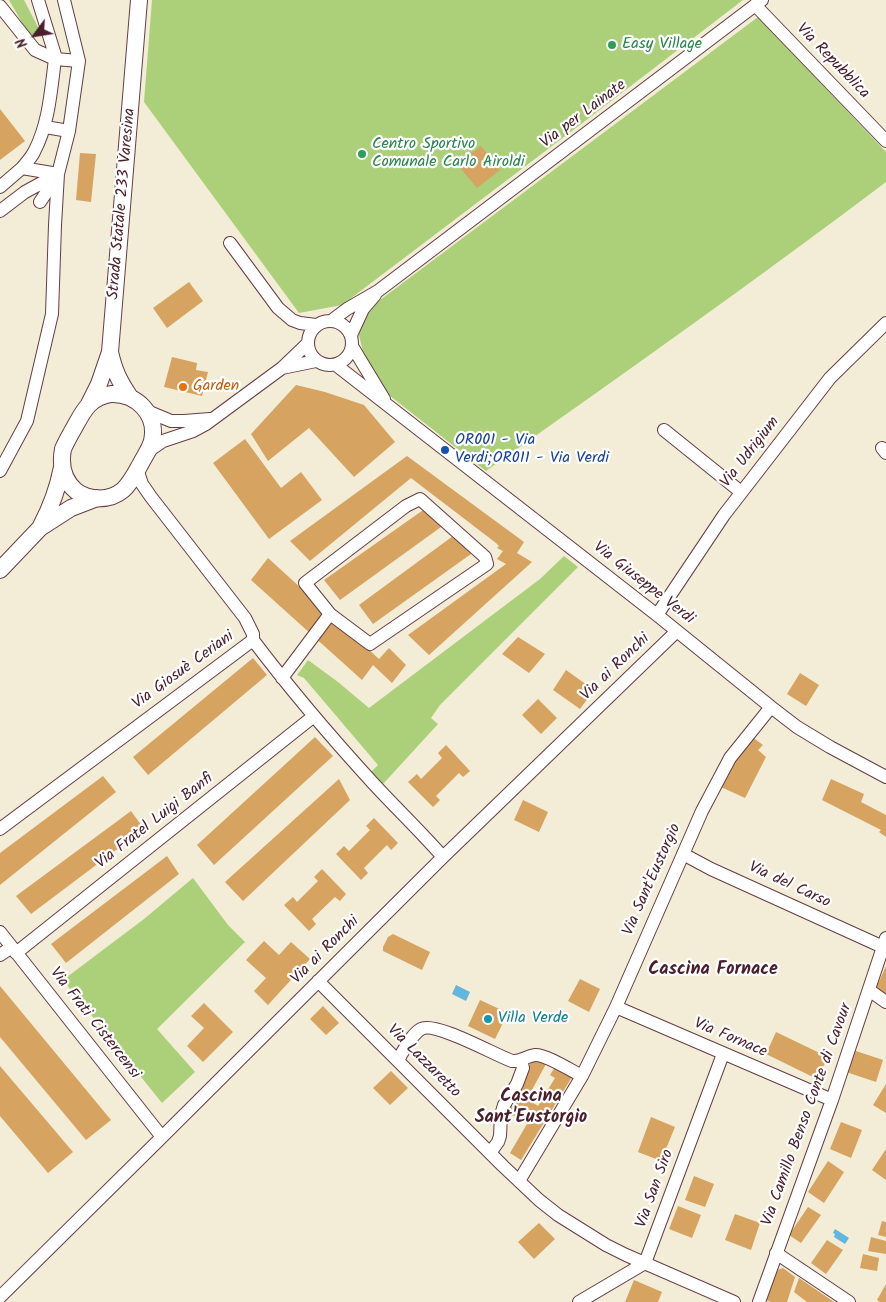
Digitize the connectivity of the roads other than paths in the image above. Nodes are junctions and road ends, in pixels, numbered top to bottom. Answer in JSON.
{"nodes":[{"id":1,"x":38,"y":0,"type":"edge"},
{"id":2,"x":64,"y":0,"type":"edge"},
{"id":3,"x":139,"y":0,"type":"edge"},
{"id":4,"x":758,"y":3,"type":"edge"},
{"id":5,"x":0,"y":6,"type":"edge"},
{"id":6,"x":55,"y":59,"type":"junction"},
{"id":7,"x":79,"y":61,"type":"junction"},
{"id":8,"x":45,"y":127,"type":"junction"},
{"id":9,"x":69,"y":131,"type":"junction"},
{"id":10,"x":886,"y":141,"type":"edge"},
{"id":11,"x":22,"y":168,"type":"junction"},
{"id":12,"x":58,"y":174,"type":"junction"},
{"id":13,"x":0,"y":187,"type":"edge"},
{"id":14,"x":40,"y":202,"type":"dead end"},
{"id":15,"x":0,"y":211,"type":"edge"},
{"id":16,"x":230,"y":243,"type":"dead end"},
{"id":17,"x":378,"y":291,"type":"junction"},
{"id":18,"x":278,"y":308,"type":"junction"},
{"id":19,"x":331,"y":321,"type":"junction"},
{"id":20,"x":886,"y":323,"type":"edge"},
{"id":21,"x":316,"y":325,"type":"junction"},
{"id":22,"x":308,"y":341,"type":"junction"},
{"id":23,"x":352,"y":341,"type":"junction"},
{"id":24,"x":110,"y":352,"type":"junction"},
{"id":25,"x":316,"y":361,"type":"junction"},
{"id":26,"x":336,"y":365,"type":"junction"},
{"id":27,"x":282,"y":368,"type":"junction"},
{"id":28,"x":130,"y":397,"type":"junction"},
{"id":29,"x":89,"y":404,"type":"junction"},
{"id":30,"x":388,"y":406,"type":"junction"},
{"id":31,"x":147,"y":411,"type":"junction"},
{"id":32,"x":212,"y":418,"type":"junction"},
{"id":33,"x":664,"y":430,"type":"dead end"},
{"id":34,"x":147,"y":452,"type":"junction"},
{"id":35,"x":62,"y":467,"type":"junction"},
{"id":36,"x":137,"y":469,"type":"junction"},
{"id":37,"x":0,"y":471,"type":"edge"},
{"id":38,"x":741,"y":492,"type":"junction"},
{"id":39,"x":97,"y":498,"type":"junction"},
{"id":40,"x":40,"y":528,"type":"junction"},
{"id":41,"x":0,"y":570,"type":"edge"},
{"id":42,"x":330,"y":614,"type":"junction"},
{"id":43,"x":657,"y":615,"type":"junction"},
{"id":44,"x":677,"y":631,"type":"junction"},
{"id":45,"x":253,"y":640,"type":"junction"},
{"id":46,"x":282,"y":678,"type":"junction"},
{"id":47,"x":771,"y":707,"type":"junction"},
{"id":48,"x":314,"y":716,"type":"junction"},
{"id":49,"x":886,"y":777,"type":"edge"},
{"id":50,"x":0,"y":829,"type":"edge"},
{"id":51,"x":683,"y":854,"type":"junction"},
{"id":52,"x":444,"y":857,"type":"junction"},
{"id":53,"x":0,"y":932,"type":"edge"},
{"id":54,"x":884,"y":943,"type":"edge"},
{"id":55,"x":14,"y":950,"type":"junction"},
{"id":56,"x":0,"y":955,"type":"edge"},
{"id":57,"x":318,"y":981,"type":"junction"},
{"id":58,"x":869,"y":990,"type":"junction"},
{"id":59,"x":886,"y":1002,"type":"edge"},
{"id":60,"x":616,"y":1007,"type":"junction"},
{"id":61,"x":723,"y":1054,"type":"junction"},
{"id":62,"x":398,"y":1060,"type":"junction"},
{"id":63,"x":521,"y":1060,"type":"junction"},
{"id":64,"x":582,"y":1076,"type":"junction"},
{"id":65,"x":832,"y":1100,"type":"junction"},
{"id":66,"x":162,"y":1137,"type":"junction"},
{"id":67,"x":490,"y":1153,"type":"junction"},
{"id":68,"x":519,"y":1181,"type":"junction"},
{"id":69,"x":776,"y":1253,"type":"junction"},
{"id":70,"x":645,"y":1263,"type":"junction"},
{"id":71,"x":0,"y":1297,"type":"edge"},
{"id":72,"x":579,"y":1302,"type":"edge"},
{"id":73,"x":734,"y":1302,"type":"edge"},
{"id":74,"x":759,"y":1302,"type":"edge"},
{"id":75,"x":849,"y":1302,"type":"edge"}],
"edges":[{"from":1,"to":6,"type":"street"},
{"from":2,"to":7,"type":"street"},
{"from":3,"to":24,"type":"main road","name":"Strada Statale 233 Varesina"},
{"from":4,"to":10,"type":"street","name":"Via Repubblica"},
{"from":4,"to":17,"type":"street","name":"Via per Lainate"},
{"from":5,"to":6,"type":"street"},
{"from":6,"to":7,"type":"street"},
{"from":6,"to":8,"type":"street"},
{"from":7,"to":9,"type":"street"},
{"from":8,"to":9,"type":"street"},
{"from":8,"to":11,"type":"street"},
{"from":9,"to":12,"type":"street"},
{"from":11,"to":12,"type":"street"},
{"from":11,"to":13,"type":"street"},
{"from":12,"to":14,"type":"street"},
{"from":12,"to":15,"type":"street"},
{"from":12,"to":37,"type":"street"},
{"from":16,"to":18,"type":"street"},
{"from":17,"to":19,"type":"street","name":"Via per Lainate"},
{"from":17,"to":23,"type":"street","name":"Via per Lainate"},
{"from":18,"to":21,"type":"street"},
{"from":18,"to":22,"type":"street"},
{"from":19,"to":21,"type":"street"},
{"from":19,"to":23,"type":"street"},
{"from":20,"to":38,"type":"street","name":"Via Udrigium"},
{"from":21,"to":22,"type":"street"},
{"from":22,"to":25,"type":"street"},
{"from":22,"to":27,"type":"street"},
{"from":23,"to":26,"type":"street"},
{"from":23,"to":30,"type":"street","name":"Via Giuseppe Verdi"},
{"from":24,"to":28,"type":"main road"},
{"from":24,"to":29,"type":"main road","name":"Strada Statale 233 Varesina"},
{"from":25,"to":26,"type":"street"},
{"from":25,"to":27,"type":"street"},
{"from":26,"to":30,"type":"street","name":"Via Giuseppe Verdi"},
{"from":27,"to":32,"type":"street"},
{"from":28,"to":29,"type":"main road"},
{"from":28,"to":31,"type":"main road"},
{"from":29,"to":35,"type":"main road"},
{"from":30,"to":43,"type":"street","name":"Via Giuseppe Verdi"},
{"from":31,"to":32,"type":"street"},
{"from":31,"to":34,"type":"main road"},
{"from":32,"to":34,"type":"street"},
{"from":33,"to":38,"type":"street"},
{"from":34,"to":36,"type":"main road"},
{"from":35,"to":39,"type":"main road"},
{"from":35,"to":40,"type":"main road"},
{"from":36,"to":39,"type":"main road"},
{"from":36,"to":45,"type":"street"},
{"from":38,"to":43,"type":"street","name":"Via Udrigium"},
{"from":39,"to":40,"type":"main road"},
{"from":40,"to":41,"type":"main road"},
{"from":42,"to":42,"type":"street"},
{"from":42,"to":46,"type":"street"},
{"from":43,"to":44,"type":"street","name":"Via Giuseppe Verdi"},
{"from":44,"to":47,"type":"street","name":"Via Giuseppe Verdi"},
{"from":44,"to":52,"type":"street","name":"Via ai Ronchi"},
{"from":45,"to":46,"type":"street","name":"Via Giosuè Ceriani"},
{"from":45,"to":50,"type":"street","name":"Via Giosuè Ceriani"},
{"from":46,"to":48,"type":"street","name":"Via Giosuè Ceriani"},
{"from":47,"to":49,"type":"street","name":"Via Giuseppe Verdi"},
{"from":47,"to":51,"type":"street","name":"Via Sant'Eustorgio"},
{"from":48,"to":52,"type":"street","name":"Via Giosuè Ceriani"},
{"from":48,"to":55,"type":"street","name":"Via Fratel Luigi Banfi"},
{"from":51,"to":54,"type":"street","name":"Via del Carso"},
{"from":51,"to":60,"type":"street","name":"Via Sant'Eustorgio"},
{"from":52,"to":57,"type":"street","name":"Via ai Ronchi"},
{"from":53,"to":55,"type":"street","name":"Via Frati Cistercensi"},
{"from":54,"to":58,"type":"street","name":"Via Camillo Benso Conte di Cavour"},
{"from":55,"to":56,"type":"street","name":"Via Fratel Luigi Banfi"},
{"from":55,"to":66,"type":"street","name":"Via Frati Cistercensi"},
{"from":57,"to":62,"type":"street","name":"Via Lazzaretto"},
{"from":57,"to":66,"type":"street","name":"Via ai Ronchi"},
{"from":58,"to":59,"type":"street"},
{"from":58,"to":65,"type":"street","name":"Via Camillo Benso Conte di Cavour"},
{"from":60,"to":61,"type":"street","name":"Via Fornace"},
{"from":60,"to":64,"type":"street","name":"Via Sant'Eustorgio"},
{"from":61,"to":65,"type":"street","name":"Via Fornace"},
{"from":61,"to":70,"type":"street","name":"Via San Siro"},
{"from":62,"to":63,"type":"street"},
{"from":62,"to":67,"type":"street","name":"Via Lazzaretto"},
{"from":63,"to":64,"type":"street"},
{"from":63,"to":67,"type":"street"},
{"from":64,"to":68,"type":"street","name":"Via Sant'Eustorgio"},
{"from":65,"to":69,"type":"street","name":"Via Camillo Benso Conte di Cavour"},
{"from":66,"to":71,"type":"street","name":"Via ai Ronchi"},
{"from":67,"to":68,"type":"street","name":"Via Lazzaretto"},
{"from":68,"to":70,"type":"street","name":"Via Lazzaretto"},
{"from":69,"to":74,"type":"street","name":"Via Camillo Benso Conte di Cavour"},
{"from":69,"to":75,"type":"street"},
{"from":70,"to":72,"type":"street"},
{"from":70,"to":73,"type":"street","name":"Via Lazzaretto"}]}
